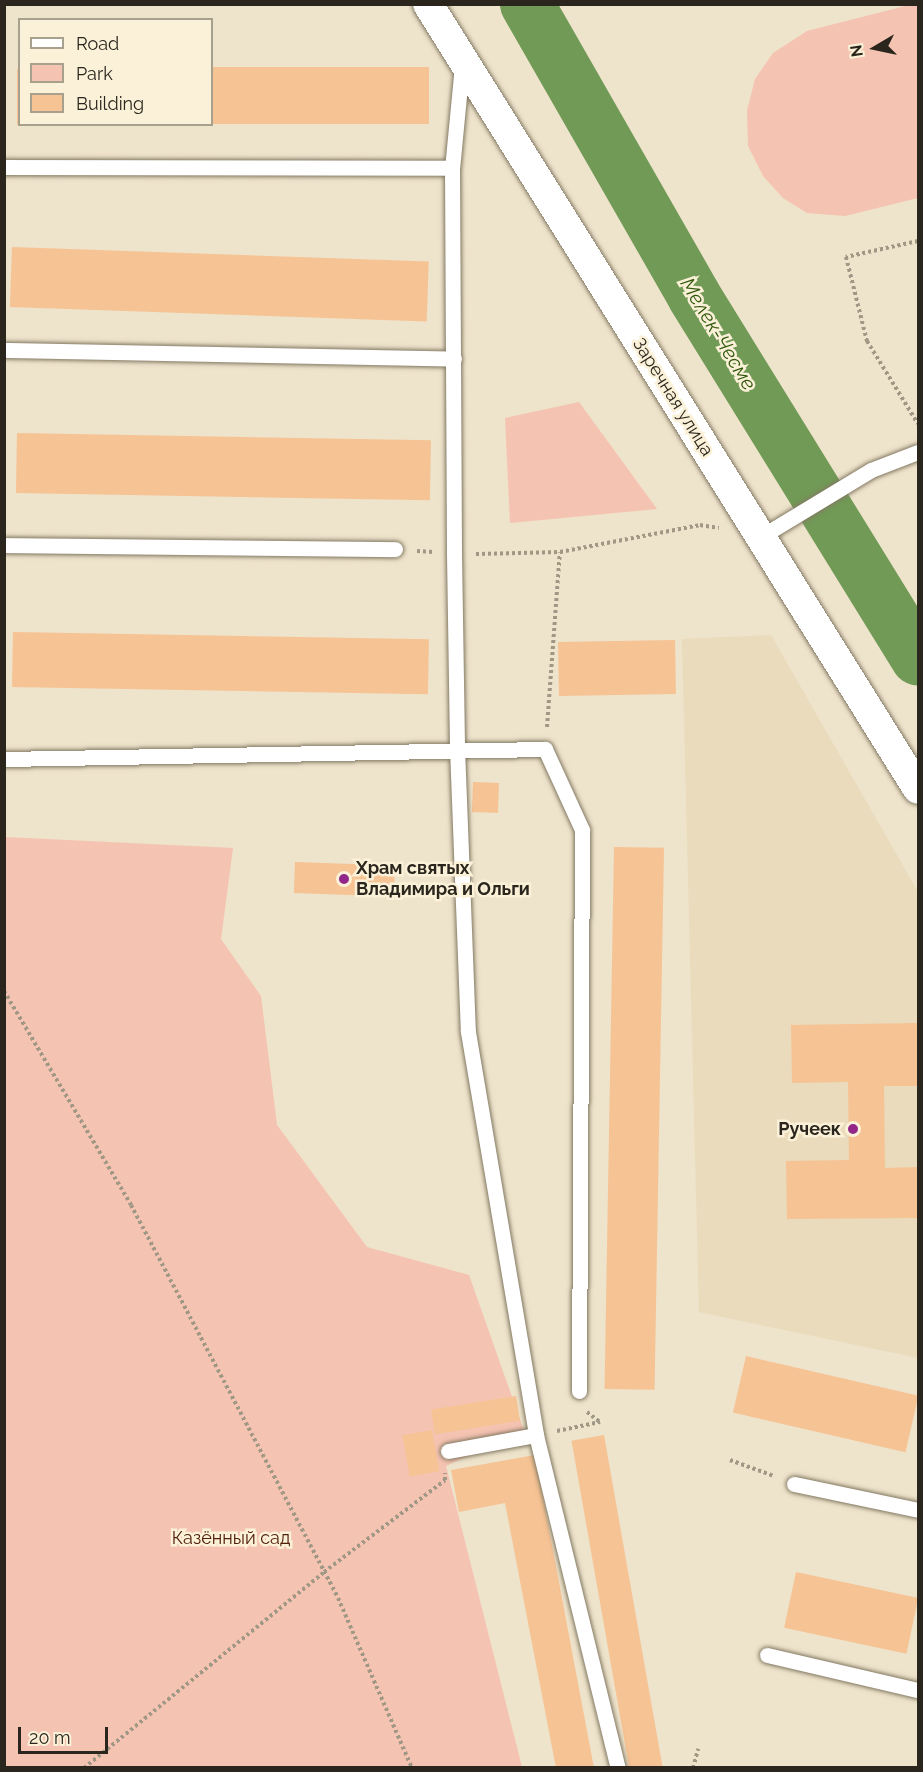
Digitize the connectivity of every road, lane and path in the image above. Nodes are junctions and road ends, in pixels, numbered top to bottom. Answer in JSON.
{"nodes":[{"id":1,"x":428,"y":4,"type":"edge"},
{"id":2,"x":462,"y":62,"type":"junction"},
{"id":3,"x":4,"y":167,"type":"edge"},
{"id":4,"x":452,"y":168,"type":"junction"},
{"id":5,"x":918,"y":241,"type":"edge"},
{"id":6,"x":4,"y":350,"type":"edge"},
{"id":7,"x":454,"y":359,"type":"junction"},
{"id":8,"x":918,"y":424,"type":"edge"},
{"id":9,"x":918,"y":452,"type":"edge"},
{"id":10,"x":762,"y":536,"type":"junction"},
{"id":11,"x":4,"y":545,"type":"edge"},
{"id":12,"x":395,"y":549,"type":"joint"},
{"id":13,"x":560,"y":552,"type":"junction"},
{"id":14,"x":454,"y":555,"type":"junction"},
{"id":15,"x":457,"y":748,"type":"junction"},
{"id":16,"x":545,"y":749,"type":"junction"},
{"id":17,"x":4,"y":759,"type":"edge"},
{"id":18,"x":918,"y":789,"type":"edge"},
{"id":19,"x":4,"y":991,"type":"edge"},
{"id":20,"x":579,"y":1391,"type":"dead end"},
{"id":21,"x":600,"y":1422,"type":"dead end"},
{"id":22,"x":536,"y":1435,"type":"junction"},
{"id":23,"x":448,"y":1451,"type":"joint"},
{"id":24,"x":730,"y":1460,"type":"dead end"},
{"id":25,"x":794,"y":1484,"type":"joint"},
{"id":26,"x":918,"y":1510,"type":"edge"},
{"id":27,"x":324,"y":1572,"type":"junction"},
{"id":28,"x":767,"y":1655,"type":"dead end"},
{"id":29,"x":918,"y":1690,"type":"edge"},
{"id":30,"x":698,"y":1749,"type":"dead end"},
{"id":31,"x":84,"y":1767,"type":"edge"},
{"id":32,"x":412,"y":1767,"type":"edge"},
{"id":33,"x":618,"y":1767,"type":"edge"},
{"id":34,"x":693,"y":1767,"type":"edge"}],
"edges":[{"from":1,"to":2,"type":"street","name":"Заречная улица"},
{"from":2,"to":4,"type":"lane"},
{"from":2,"to":10,"type":"street","name":"Заречная улица"},
{"from":3,"to":4,"type":"lane"},
{"from":4,"to":7,"type":"lane"},
{"from":5,"to":8,"type":"path"},
{"from":6,"to":7,"type":"lane"},
{"from":7,"to":14,"type":"lane"},
{"from":9,"to":10,"type":"lane"},
{"from":10,"to":13,"type":"path"},
{"from":10,"to":18,"type":"street","name":"Заречная улица"},
{"from":11,"to":12,"type":"lane"},
{"from":12,"to":14,"type":"path"},
{"from":13,"to":14,"type":"path"},
{"from":13,"to":16,"type":"path"},
{"from":14,"to":15,"type":"lane"},
{"from":15,"to":16,"type":"lane"},
{"from":15,"to":17,"type":"lane"},
{"from":15,"to":22,"type":"lane"},
{"from":16,"to":20,"type":"lane"},
{"from":19,"to":27,"type":"path"},
{"from":21,"to":22,"type":"path"},
{"from":22,"to":23,"type":"lane"},
{"from":22,"to":33,"type":"lane"},
{"from":23,"to":27,"type":"path"},
{"from":24,"to":25,"type":"path"},
{"from":25,"to":26,"type":"lane"},
{"from":27,"to":31,"type":"path"},
{"from":27,"to":32,"type":"path"},
{"from":28,"to":29,"type":"lane"},
{"from":30,"to":34,"type":"path"}]}
